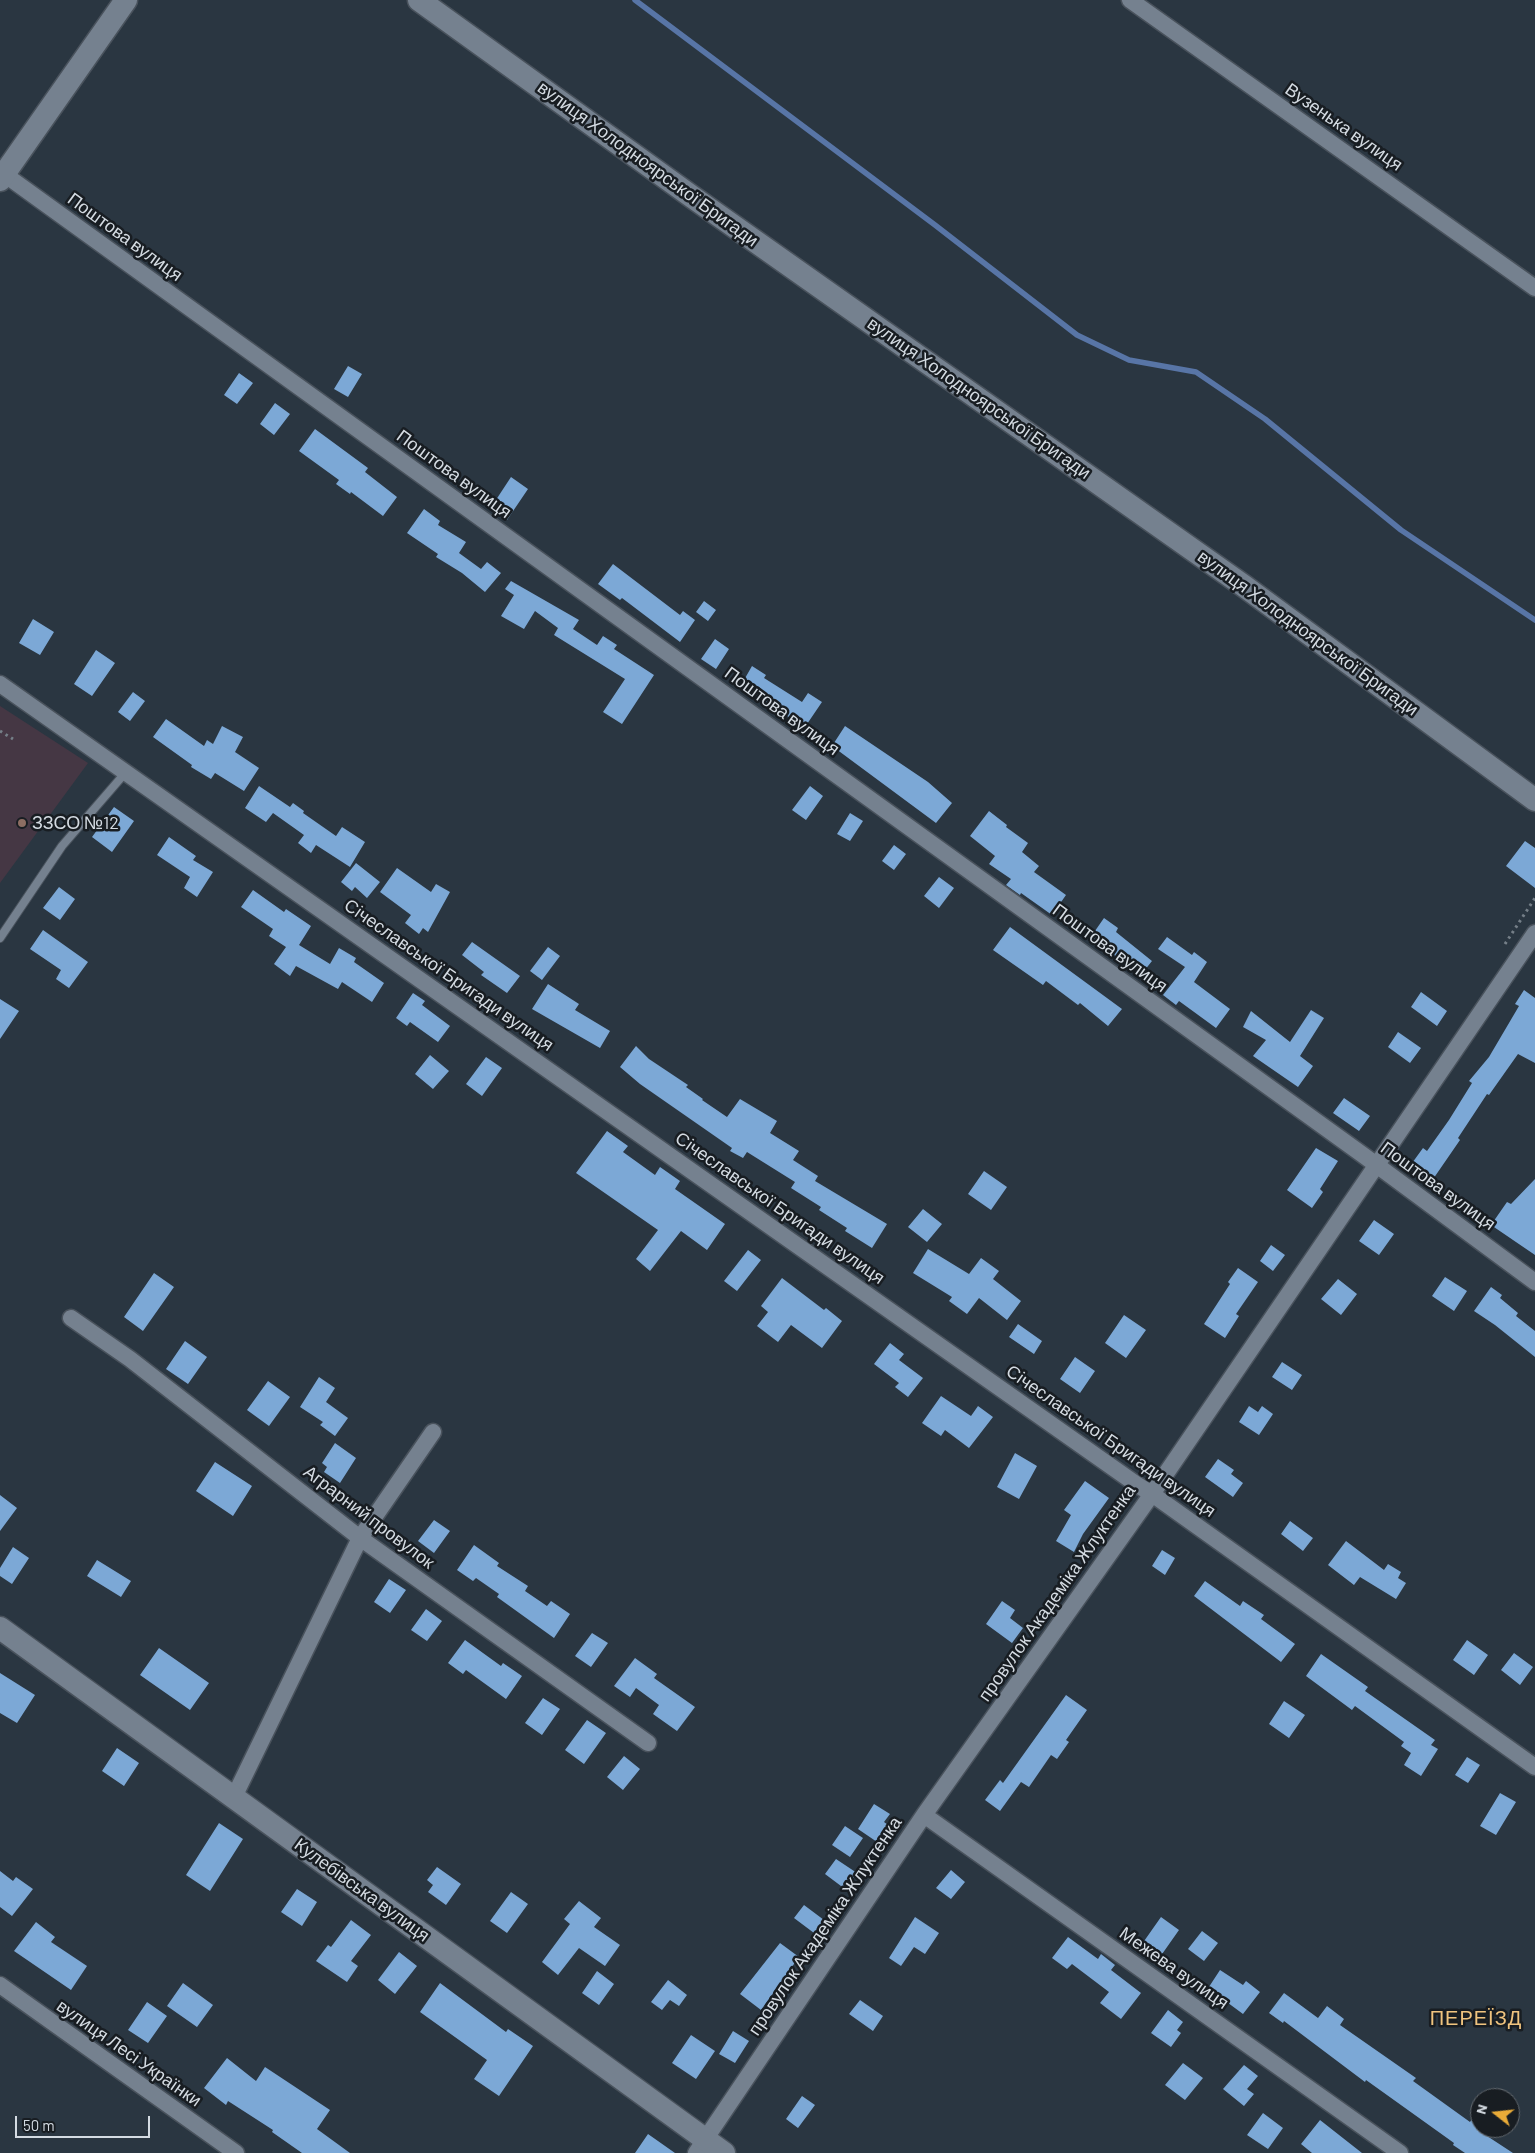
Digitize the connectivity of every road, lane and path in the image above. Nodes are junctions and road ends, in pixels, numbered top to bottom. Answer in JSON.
{"nodes":[{"id":1,"x":126,"y":0,"type":"edge"},
{"id":2,"x":419,"y":0,"type":"edge"},
{"id":3,"x":1130,"y":0,"type":"edge"},
{"id":4,"x":2,"y":177,"type":"edge"},
{"id":5,"x":1535,"y":288,"type":"edge"},
{"id":6,"x":0,"y":684,"type":"edge"},
{"id":7,"x":0,"y":731,"type":"edge"},
{"id":8,"x":13,"y":739,"type":"dead end"},
{"id":9,"x":126,"y":772,"type":"junction"},
{"id":10,"x":1535,"y":800,"type":"edge"},
{"id":11,"x":1535,"y":933,"type":"edge"},
{"id":12,"x":0,"y":938,"type":"edge"},
{"id":13,"x":1377,"y":1167,"type":"junction"},
{"id":14,"x":1535,"y":1282,"type":"edge"},
{"id":15,"x":71,"y":1318,"type":"dead end"},
{"id":16,"x":433,"y":1432,"type":"dead end"},
{"id":17,"x":1152,"y":1494,"type":"junction"},
{"id":18,"x":360,"y":1538,"type":"junction"},
{"id":19,"x":0,"y":1628,"type":"edge"},
{"id":20,"x":648,"y":1744,"type":"dead end"},
{"id":21,"x":1535,"y":1767,"type":"edge"},
{"id":22,"x":234,"y":1796,"type":"junction"},
{"id":23,"x":924,"y":1815,"type":"junction"},
{"id":24,"x":0,"y":1985,"type":"edge"},
{"id":25,"x":701,"y":2146,"type":"edge"},
{"id":26,"x":236,"y":2153,"type":"edge"},
{"id":27,"x":724,"y":2153,"type":"edge"},
{"id":28,"x":1400,"y":2153,"type":"edge"}],
"edges":[{"from":1,"to":4,"type":"street"},
{"from":2,"to":10,"type":"street","name":"вулиця Холодноярської Бригади"},
{"from":3,"to":5,"type":"street","name":"Вузенька вулиця"},
{"from":4,"to":13,"type":"street","name":"Поштова вулиця"},
{"from":6,"to":9,"type":"street","name":"Січеславської Бригади вулиця"},
{"from":7,"to":8,"type":"path"},
{"from":9,"to":12,"type":"lane"},
{"from":9,"to":17,"type":"street","name":"Січеславської Бригади вулиця"},
{"from":11,"to":13,"type":"street","name":"провулок Академіка Жлуктенка"},
{"from":13,"to":14,"type":"street","name":"Поштова вулиця"},
{"from":13,"to":17,"type":"street","name":"провулок Академіка Жлуктенка"},
{"from":15,"to":18,"type":"street","name":"Аграрний провулок"},
{"from":16,"to":18,"type":"street"},
{"from":17,"to":21,"type":"street","name":"Січеславської Бригади вулиця"},
{"from":17,"to":23,"type":"street","name":"провулок Академіка Жлуктенка"},
{"from":18,"to":20,"type":"street","name":"Аграрний провулок"},
{"from":18,"to":22,"type":"street"},
{"from":19,"to":22,"type":"street","name":"Кулебівська вулиця"},
{"from":22,"to":25,"type":"street","name":"Кулебівська вулиця"},
{"from":23,"to":25,"type":"street","name":"провулок Академіка Жлуктенка"},
{"from":23,"to":28,"type":"street","name":"Межева вулиця"},
{"from":24,"to":26,"type":"street","name":"вулиця Лесі Українки"},
{"from":25,"to":27,"type":"street","name":"Кулебівська вулиця"}]}
